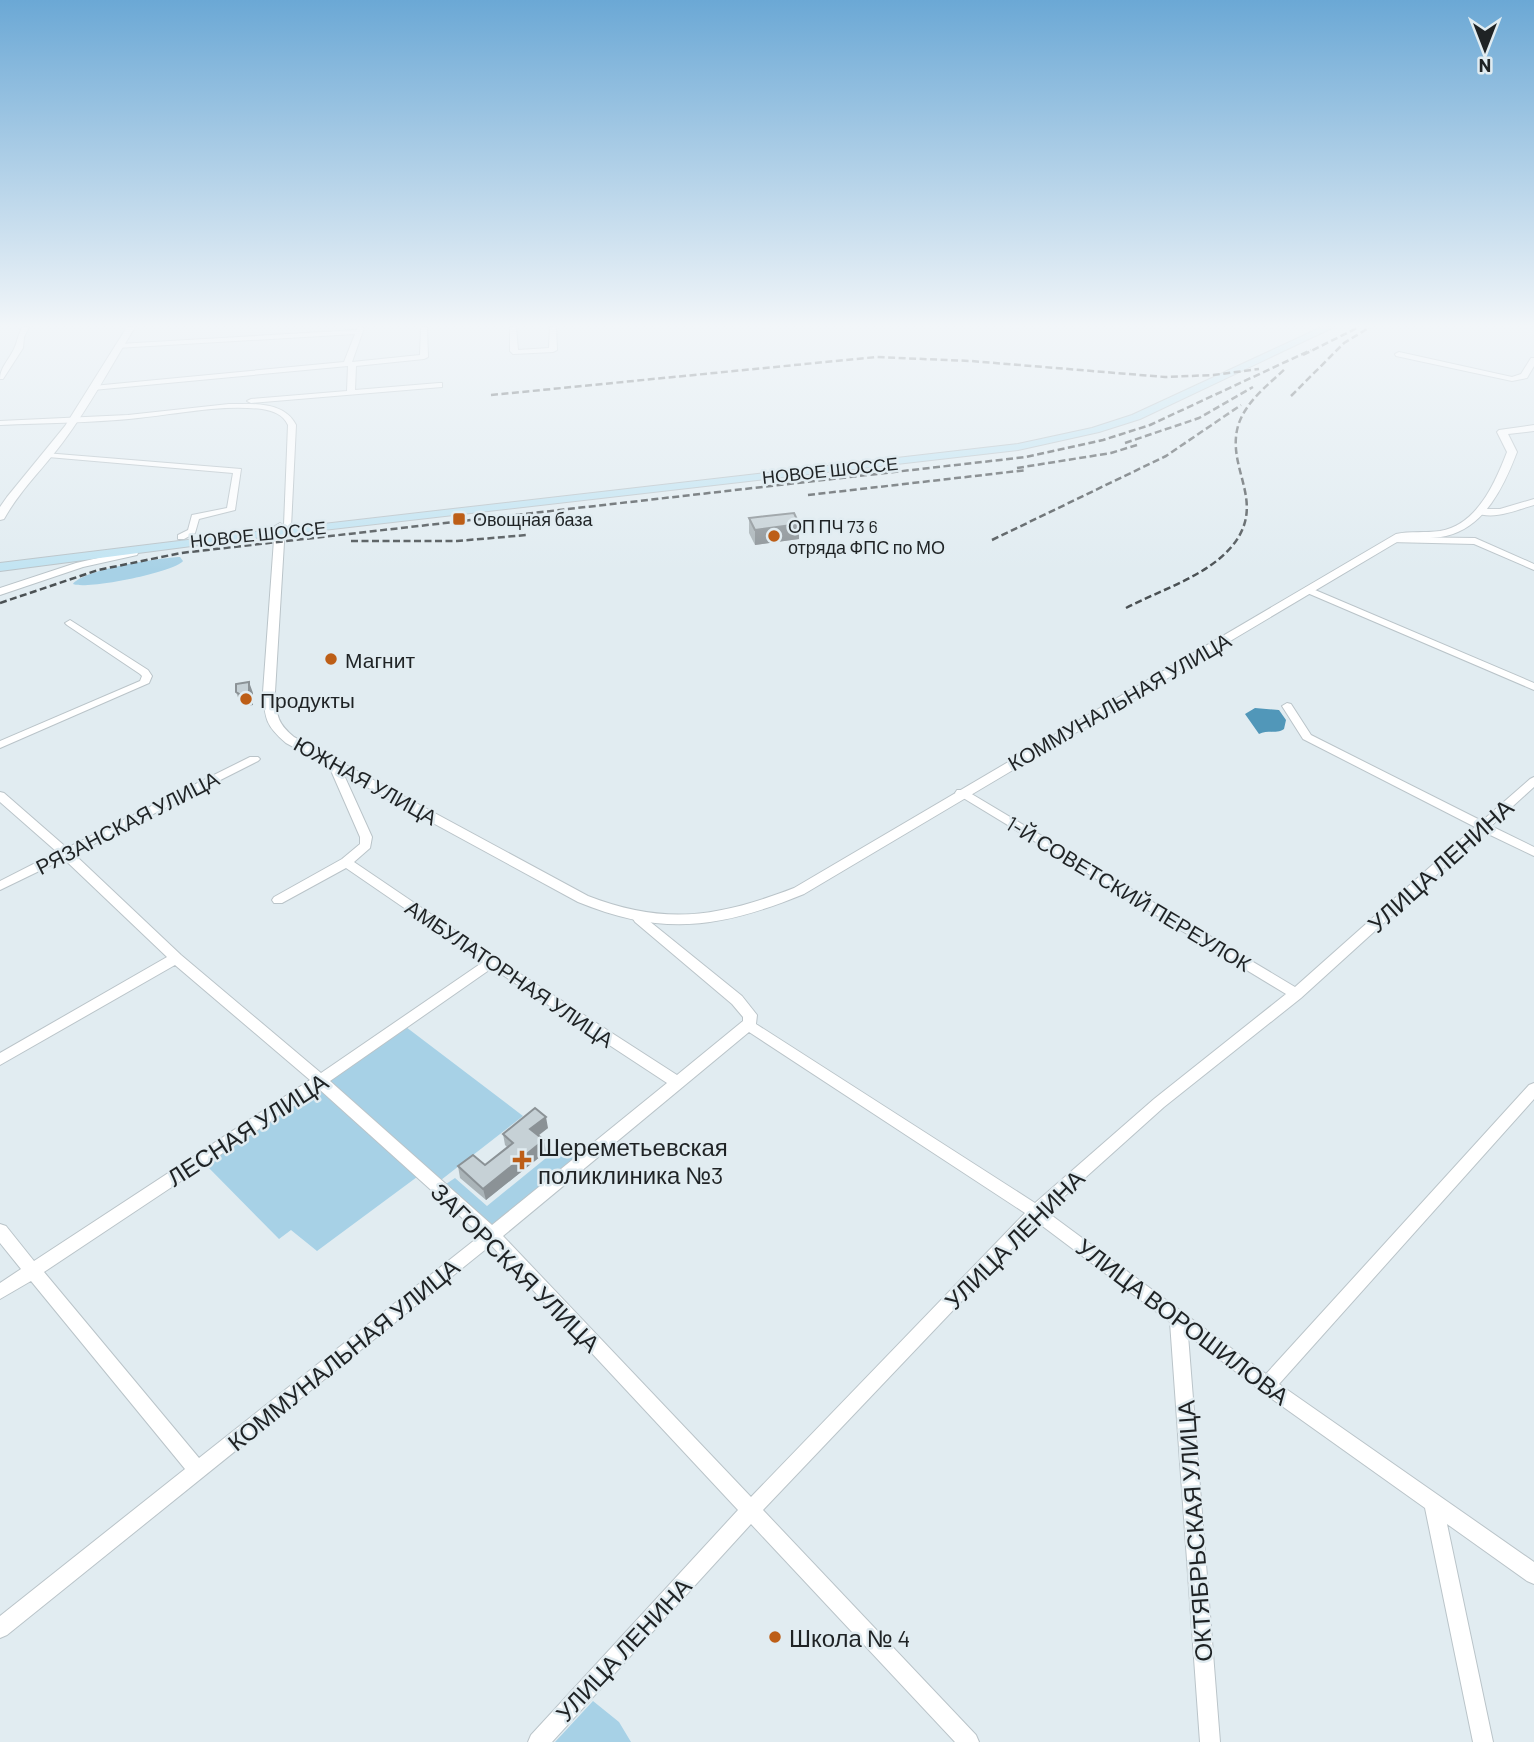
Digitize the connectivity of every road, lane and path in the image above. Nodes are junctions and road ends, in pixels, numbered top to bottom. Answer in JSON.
{"nodes":[{"id":1,"x":81,"y":408,"type":"edge"},
{"id":2,"x":196,"y":408,"type":"edge"},
{"id":3,"x":265,"y":408,"type":"edge"},
{"id":4,"x":1153,"y":408,"type":"edge"},
{"id":5,"x":75,"y":419,"type":"junction"},
{"id":6,"x":0,"y":424,"type":"edge"},
{"id":7,"x":1534,"y":428,"type":"edge"},
{"id":8,"x":48,"y":455,"type":"junction"},
{"id":9,"x":1534,"y":502,"type":"edge"},
{"id":10,"x":1479,"y":512,"type":"junction"},
{"id":11,"x":0,"y":517,"type":"edge"},
{"id":12,"x":282,"y":528,"type":"junction"},
{"id":13,"x":195,"y":536,"type":"junction"},
{"id":14,"x":1393,"y":540,"type":"junction"},
{"id":15,"x":79,"y":553,"type":"junction"},
{"id":16,"x":0,"y":561,"type":"edge"},
{"id":17,"x":0,"y":567,"type":"edge"},
{"id":18,"x":1534,"y":567,"type":"edge"},
{"id":19,"x":1308,"y":590,"type":"junction"},
{"id":20,"x":0,"y":592,"type":"edge"},
{"id":21,"x":70,"y":623,"type":"dead end"},
{"id":22,"x":1534,"y":687,"type":"edge"},
{"id":23,"x":1287,"y":706,"type":"dead end"},
{"id":24,"x":0,"y":745,"type":"edge"},
{"id":25,"x":254,"y":759,"type":"dead end"},
{"id":26,"x":335,"y":766,"type":"junction"},
{"id":27,"x":1534,"y":781,"type":"edge"},
{"id":28,"x":961,"y":793,"type":"junction"},
{"id":29,"x":0,"y":796,"type":"edge"},
{"id":30,"x":1483,"y":825,"type":"junction"},
{"id":31,"x":64,"y":852,"type":"junction"},
{"id":32,"x":1534,"y":852,"type":"edge"},
{"id":33,"x":346,"y":862,"type":"junction"},
{"id":34,"x":0,"y":886,"type":"edge"},
{"id":35,"x":278,"y":900,"type":"dead end"},
{"id":36,"x":639,"y":919,"type":"junction"},
{"id":37,"x":176,"y":958,"type":"junction"},
{"id":38,"x":492,"y":962,"type":"junction"},
{"id":39,"x":1296,"y":995,"type":"junction"},
{"id":40,"x":748,"y":1025,"type":"junction"},
{"id":41,"x":0,"y":1060,"type":"edge"},
{"id":42,"x":320,"y":1081,"type":"junction"},
{"id":43,"x":676,"y":1082,"type":"junction"},
{"id":44,"x":1534,"y":1089,"type":"edge"},
{"id":45,"x":1036,"y":1212,"type":"junction"},
{"id":46,"x":0,"y":1231,"type":"edge"},
{"id":47,"x":492,"y":1235,"type":"junction"},
{"id":48,"x":33,"y":1270,"type":"junction"},
{"id":49,"x":0,"y":1292,"type":"edge"},
{"id":50,"x":1178,"y":1320,"type":"junction"},
{"id":51,"x":1267,"y":1385,"type":"junction"},
{"id":52,"x":197,"y":1470,"type":"junction"},
{"id":53,"x":1433,"y":1501,"type":"junction"},
{"id":54,"x":750,"y":1511,"type":"junction"},
{"id":55,"x":1534,"y":1574,"type":"edge"},
{"id":56,"x":0,"y":1628,"type":"edge"},
{"id":57,"x":538,"y":1742,"type":"edge"},
{"id":58,"x":969,"y":1742,"type":"edge"},
{"id":59,"x":1210,"y":1742,"type":"edge"},
{"id":60,"x":1483,"y":1742,"type":"edge"}],
"edges":[{"from":1,"to":5,"type":"street"},
{"from":2,"to":5,"type":"street"},
{"from":3,"to":12,"type":"street"},
{"from":4,"to":12,"type":"main road","name":"НОВОЕ ШОССЕ"},
{"from":5,"to":6,"type":"street"},
{"from":5,"to":8,"type":"street"},
{"from":7,"to":10,"type":"street","name":"КОММУНАЛЬНАЯ УЛИЦА"},
{"from":8,"to":11,"type":"street"},
{"from":8,"to":13,"type":"street"},
{"from":9,"to":10,"type":"street"},
{"from":10,"to":14,"type":"street","name":"КОММУНАЛЬНАЯ УЛИЦА"},
{"from":12,"to":13,"type":"main road","name":"НОВОЕ ШОССЕ"},
{"from":12,"to":26,"type":"street","name":"ЮЖНАЯ УЛИЦА"},
{"from":13,"to":15,"type":"main road","name":"НОВОЕ ШОССЕ"},
{"from":13,"to":15,"type":"main road","name":"НОВОЕ ШОССЕ"},
{"from":13,"to":20,"type":"street"},
{"from":14,"to":18,"type":"street"},
{"from":14,"to":19,"type":"street","name":"КОММУНАЛЬНАЯ УЛИЦА"},
{"from":15,"to":16,"type":"main road","name":"НОВОЕ ШОССЕ"},
{"from":15,"to":17,"type":"main road","name":"НОВОЕ ШОССЕ"},
{"from":19,"to":22,"type":"street"},
{"from":19,"to":28,"type":"street","name":"КОММУНАЛЬНАЯ УЛИЦА"},
{"from":21,"to":24,"type":"street"},
{"from":23,"to":30,"type":"street"},
{"from":25,"to":31,"type":"street","name":"РЯЗАНСКАЯ УЛИЦА"},
{"from":26,"to":33,"type":"street"},
{"from":26,"to":36,"type":"street","name":"ЮЖНАЯ УЛИЦА"},
{"from":27,"to":30,"type":"street","name":"УЛИЦА ЛЕНИНА"},
{"from":28,"to":36,"type":"street","name":"КОММУНАЛЬНАЯ УЛИЦА"},
{"from":28,"to":39,"type":"street","name":"1-Й СОВЕТСКИЙ ПЕРЕУЛОК"},
{"from":29,"to":31,"type":"street","name":"ЗАГОРСКАЯ УЛИЦА"},
{"from":30,"to":32,"type":"street"},
{"from":30,"to":39,"type":"street","name":"УЛИЦА ЛЕНИНА"},
{"from":31,"to":34,"type":"street","name":"РЯЗАНСКАЯ УЛИЦА"},
{"from":31,"to":37,"type":"street","name":"ЗАГОРСКАЯ УЛИЦА"},
{"from":33,"to":35,"type":"street"},
{"from":33,"to":38,"type":"street","name":"АМБУЛАТОРНАЯ УЛИЦА"},
{"from":36,"to":40,"type":"street","name":"УЛИЦА ВОРОШИЛОВА"},
{"from":37,"to":41,"type":"street"},
{"from":37,"to":42,"type":"street","name":"ЗАГОРСКАЯ УЛИЦА"},
{"from":38,"to":42,"type":"street","name":"ЛЕСНАЯ УЛИЦА"},
{"from":38,"to":43,"type":"street","name":"АМБУЛАТОРНАЯ УЛИЦА"},
{"from":39,"to":45,"type":"street","name":"УЛИЦА ЛЕНИНА"},
{"from":40,"to":43,"type":"street","name":"КОММУНАЛЬНАЯ УЛИЦА"},
{"from":40,"to":45,"type":"street","name":"УЛИЦА ВОРОШИЛОВА"},
{"from":42,"to":47,"type":"street","name":"ЗАГОРСКАЯ УЛИЦА"},
{"from":42,"to":48,"type":"street","name":"ЛЕСНАЯ УЛИЦА"},
{"from":43,"to":47,"type":"street","name":"КОММУНАЛЬНАЯ УЛИЦА"},
{"from":44,"to":51,"type":"street"},
{"from":45,"to":50,"type":"street","name":"УЛИЦА ВОРОШИЛОВА"},
{"from":45,"to":54,"type":"street","name":"УЛИЦА ЛЕНИНА"},
{"from":46,"to":48,"type":"street"},
{"from":47,"to":52,"type":"street","name":"КОММУНАЛЬНАЯ УЛИЦА"},
{"from":47,"to":54,"type":"street","name":"ЗАГОРСКАЯ УЛИЦА"},
{"from":48,"to":49,"type":"street","name":"ЛЕСНАЯ УЛИЦА"},
{"from":48,"to":52,"type":"street"},
{"from":50,"to":51,"type":"street","name":"УЛИЦА ВОРОШИЛОВА"},
{"from":50,"to":59,"type":"street","name":"ОКТЯБРЬСКАЯ УЛИЦА"},
{"from":51,"to":53,"type":"street","name":"УЛИЦА ВОРОШИЛОВА"},
{"from":52,"to":56,"type":"street","name":"КОММУНАЛЬНАЯ УЛИЦА"},
{"from":53,"to":55,"type":"street","name":"УЛИЦА ВОРОШИЛОВА"},
{"from":53,"to":60,"type":"street"},
{"from":54,"to":57,"type":"street","name":"УЛИЦА ЛЕНИНА"},
{"from":54,"to":58,"type":"street","name":"ЗАГОРСКАЯ УЛИЦА"}]}
